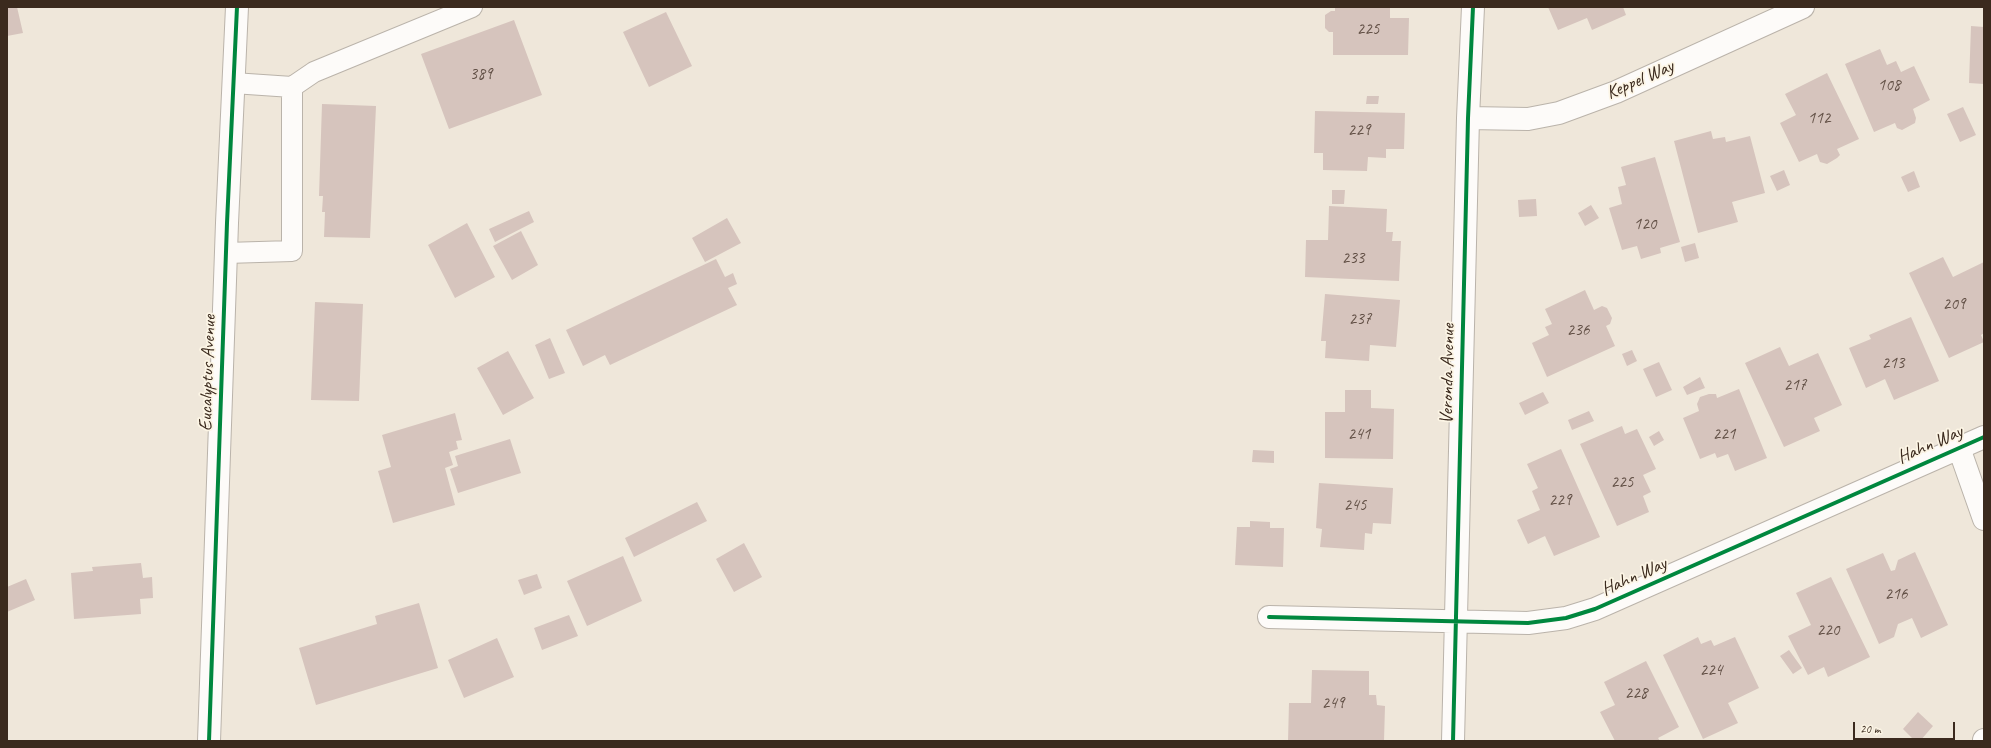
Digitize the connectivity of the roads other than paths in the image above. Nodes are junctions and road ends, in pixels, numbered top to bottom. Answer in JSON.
{"nodes":[{"id":1,"x":237,"y":7,"type":"edge"},
{"id":2,"x":472,"y":7,"type":"edge"},
{"id":3,"x":1472,"y":7,"type":"edge"},
{"id":4,"x":1803,"y":7,"type":"edge"},
{"id":5,"x":233,"y":83,"type":"junction"},
{"id":6,"x":292,"y":87,"type":"junction"},
{"id":7,"x":1468,"y":118,"type":"junction"},
{"id":8,"x":226,"y":253,"type":"junction"},
{"id":9,"x":1984,"y":437,"type":"edge"},
{"id":10,"x":1959,"y":448,"type":"junction"},
{"id":11,"x":1984,"y":519,"type":"edge"},
{"id":12,"x":1268,"y":617,"type":"dead end"},
{"id":13,"x":1456,"y":622,"type":"junction"},
{"id":14,"x":209,"y":741,"type":"edge"},
{"id":15,"x":1453,"y":741,"type":"edge"}],
"edges":[{"from":1,"to":5,"type":"street","name":"Eucalyptus Avenue"},
{"from":2,"to":6,"type":"lane"},
{"from":3,"to":7,"type":"street","name":"Veronda Avenue"},
{"from":4,"to":7,"type":"street","name":"Keppel Way"},
{"from":5,"to":6,"type":"lane"},
{"from":5,"to":8,"type":"street","name":"Eucalyptus Avenue"},
{"from":6,"to":8,"type":"lane"},
{"from":7,"to":13,"type":"street","name":"Veronda Avenue"},
{"from":8,"to":14,"type":"street","name":"Eucalyptus Avenue"},
{"from":9,"to":10,"type":"street","name":"Hahn Way"},
{"from":10,"to":11,"type":"street"},
{"from":10,"to":13,"type":"street","name":"Hahn Way"},
{"from":12,"to":13,"type":"street","name":"Hahn Way"},
{"from":13,"to":15,"type":"street","name":"Veronda Avenue"}]}
